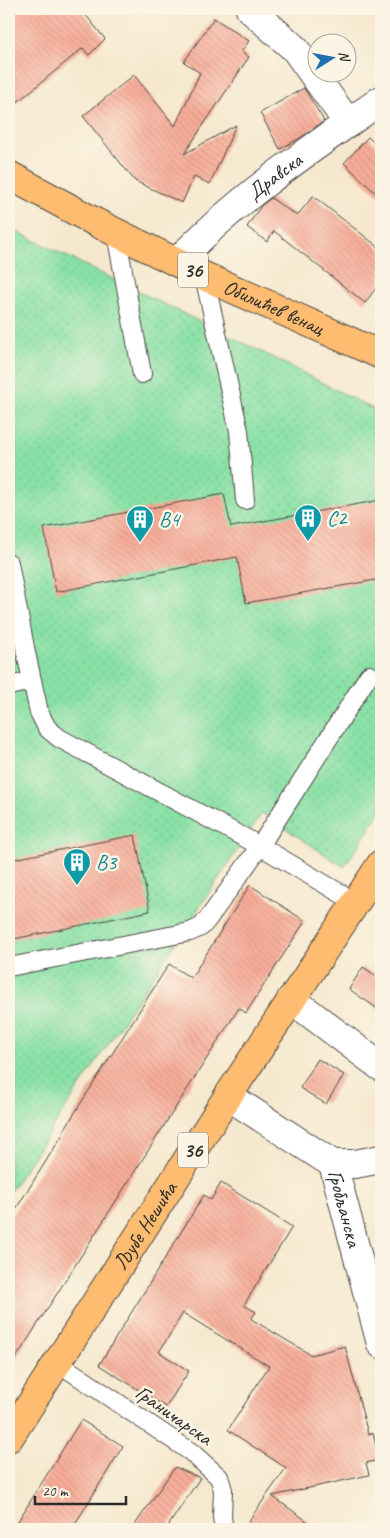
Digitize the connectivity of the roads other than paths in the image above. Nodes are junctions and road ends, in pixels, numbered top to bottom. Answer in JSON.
{"nodes":[{"id":1,"x":250,"y":9,"type":"edge"},
{"id":2,"x":381,"y":100,"type":"edge"},
{"id":3,"x":348,"y":123,"type":"junction"},
{"id":4,"x":9,"y":175,"type":"edge"},
{"id":5,"x":116,"y":233,"type":"junction"},
{"id":6,"x":177,"y":262,"type":"junction"},
{"id":7,"x":204,"y":276,"type":"junction"},
{"id":8,"x":381,"y":355,"type":"edge"},
{"id":9,"x":142,"y":374,"type":"dead end"},
{"id":10,"x":245,"y":500,"type":"dead end"},
{"id":11,"x":9,"y":563,"type":"edge"},
{"id":12,"x":369,"y":675,"type":"dead end"},
{"id":13,"x":32,"y":681,"type":"junction"},
{"id":14,"x":9,"y":686,"type":"edge"},
{"id":15,"x":260,"y":846,"type":"junction"},
{"id":16,"x":381,"y":864,"type":"edge"},
{"id":17,"x":355,"y":902,"type":"junction"},
{"id":18,"x":9,"y":967,"type":"edge"},
{"id":19,"x":291,"y":999,"type":"junction"},
{"id":20,"x":381,"y":1067,"type":"edge"},
{"id":21,"x":228,"y":1096,"type":"junction"},
{"id":22,"x":381,"y":1159,"type":"edge"},
{"id":23,"x":333,"y":1164,"type":"junction"},
{"id":24,"x":381,"y":1344,"type":"edge"},
{"id":25,"x":57,"y":1362,"type":"junction"},
{"id":26,"x":9,"y":1438,"type":"edge"},
{"id":27,"x":224,"y":1529,"type":"edge"}],
"edges":[{"from":1,"to":3,"type":"street"},
{"from":2,"to":3,"type":"street","name":"Дравска"},
{"from":3,"to":6,"type":"street","name":"Дравска"},
{"from":4,"to":5,"type":"main road","name":"Обилићев венац","number":"36"},
{"from":5,"to":6,"type":"main road","name":"Обилићев венац","number":"36"},
{"from":5,"to":9,"type":"lane"},
{"from":6,"to":7,"type":"main road","name":"Обилићев венац","number":"36"},
{"from":7,"to":8,"type":"main road","name":"Обилићев венац","number":"36"},
{"from":7,"to":10,"type":"lane"},
{"from":11,"to":13,"type":"lane"},
{"from":12,"to":15,"type":"lane"},
{"from":13,"to":14,"type":"lane"},
{"from":13,"to":15,"type":"lane"},
{"from":15,"to":17,"type":"lane"},
{"from":15,"to":18,"type":"lane"},
{"from":16,"to":17,"type":"main road","name":"Љубе Нешића","number":"36"},
{"from":17,"to":19,"type":"main road","name":"Љубе Нешића","number":"36"},
{"from":19,"to":20,"type":"street"},
{"from":19,"to":21,"type":"main road","name":"Љубе Нешића","number":"36"},
{"from":21,"to":23,"type":"street","name":"Гробљанска"},
{"from":21,"to":25,"type":"main road","name":"Љубе Нешића","number":"36"},
{"from":22,"to":23,"type":"street"},
{"from":23,"to":24,"type":"street","name":"Гробљанска"},
{"from":25,"to":26,"type":"main road","name":"Љубе Нешића","number":"36"},
{"from":25,"to":27,"type":"lane","name":"Граничарска"}]}
